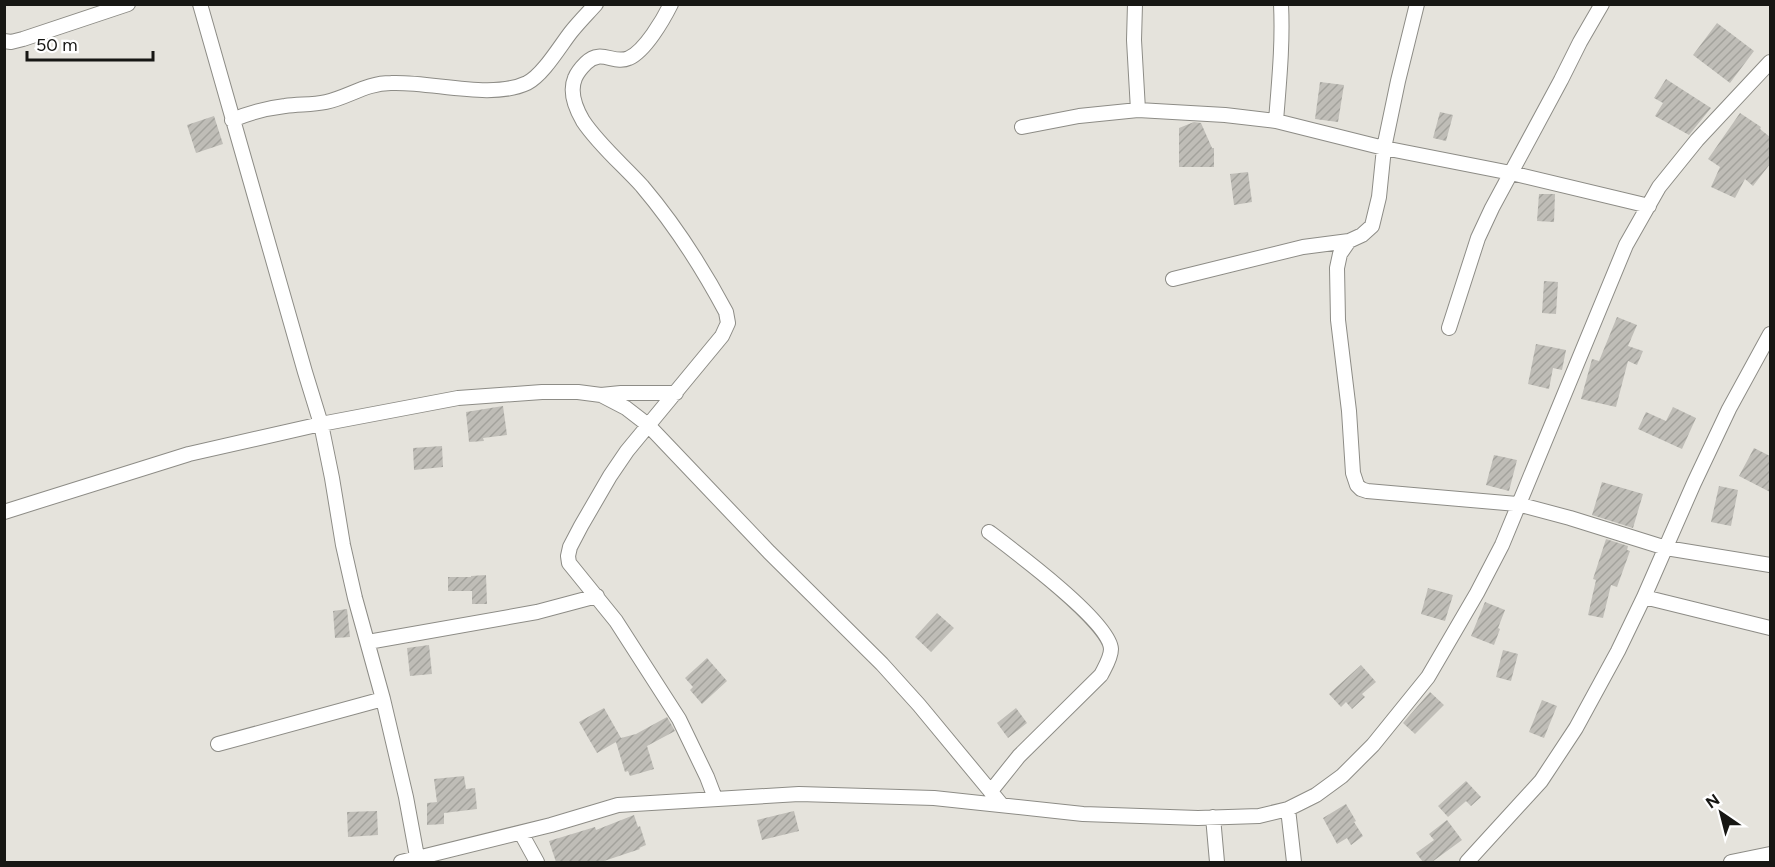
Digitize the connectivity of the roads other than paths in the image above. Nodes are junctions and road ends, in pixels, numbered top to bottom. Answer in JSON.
{"nodes":[{"id":1,"x":128,"y":4,"type":"edge"},
{"id":2,"x":200,"y":4,"type":"edge"},
{"id":3,"x":596,"y":4,"type":"edge"},
{"id":4,"x":671,"y":4,"type":"edge"},
{"id":5,"x":1135,"y":4,"type":"edge"},
{"id":6,"x":1281,"y":4,"type":"edge"},
{"id":7,"x":1417,"y":4,"type":"edge"},
{"id":8,"x":1602,"y":4,"type":"edge"},
{"id":9,"x":4,"y":41,"type":"edge"},
{"id":10,"x":1770,"y":62,"type":"edge"},
{"id":11,"x":1138,"y":110,"type":"junction"},
{"id":12,"x":232,"y":120,"type":"junction"},
{"id":13,"x":1276,"y":121,"type":"junction"},
{"id":14,"x":1022,"y":127,"type":"dead end"},
{"id":15,"x":1384,"y":148,"type":"junction"},
{"id":16,"x":1511,"y":173,"type":"junction"},
{"id":17,"x":1649,"y":206,"type":"junction"},
{"id":18,"x":1349,"y":241,"type":"junction"},
{"id":19,"x":1173,"y":279,"type":"dead end"},
{"id":20,"x":1449,"y":328,"type":"dead end"},
{"id":21,"x":1770,"y":334,"type":"edge"},
{"id":22,"x":676,"y":393,"type":"junction"},
{"id":23,"x":601,"y":395,"type":"junction"},
{"id":24,"x":321,"y":424,"type":"junction"},
{"id":25,"x":648,"y":425,"type":"junction"},
{"id":26,"x":1517,"y":504,"type":"junction"},
{"id":27,"x":4,"y":512,"type":"edge"},
{"id":28,"x":989,"y":532,"type":"dead end"},
{"id":29,"x":1666,"y":548,"type":"junction"},
{"id":30,"x":1770,"y":565,"type":"edge"},
{"id":31,"x":597,"y":596,"type":"junction"},
{"id":32,"x":1644,"y":597,"type":"junction"},
{"id":33,"x":1770,"y":628,"type":"edge"},
{"id":34,"x":368,"y":642,"type":"junction"},
{"id":35,"x":383,"y":699,"type":"junction"},
{"id":36,"x":218,"y":744,"type":"dead end"},
{"id":37,"x":991,"y":791,"type":"junction"},
{"id":38,"x":715,"y":798,"type":"junction"},
{"id":39,"x":1001,"y":804,"type":"junction"},
{"id":40,"x":1287,"y":809,"type":"junction"},
{"id":41,"x":1213,"y":817,"type":"junction"},
{"id":42,"x":521,"y":833,"type":"junction"},
{"id":43,"x":1770,"y":854,"type":"edge"},
{"id":44,"x":418,"y":861,"type":"edge"},
{"id":45,"x":401,"y":862,"type":"edge"},
{"id":46,"x":537,"y":862,"type":"edge"},
{"id":47,"x":1217,"y":862,"type":"edge"},
{"id":48,"x":1294,"y":862,"type":"edge"},
{"id":49,"x":1467,"y":862,"type":"edge"},
{"id":50,"x":1731,"y":862,"type":"edge"}],
"edges":[{"from":1,"to":9,"type":"street"},
{"from":2,"to":12,"type":"street"},
{"from":3,"to":12,"type":"street"},
{"from":4,"to":22,"type":"street"},
{"from":5,"to":11,"type":"street"},
{"from":6,"to":13,"type":"street"},
{"from":7,"to":15,"type":"street"},
{"from":8,"to":16,"type":"street"},
{"from":10,"to":17,"type":"street"},
{"from":11,"to":13,"type":"street"},
{"from":11,"to":14,"type":"street"},
{"from":12,"to":24,"type":"street"},
{"from":13,"to":15,"type":"street"},
{"from":15,"to":16,"type":"street"},
{"from":15,"to":18,"type":"street"},
{"from":16,"to":17,"type":"street"},
{"from":16,"to":20,"type":"street"},
{"from":17,"to":26,"type":"street"},
{"from":18,"to":19,"type":"street"},
{"from":18,"to":26,"type":"street"},
{"from":21,"to":29,"type":"street"},
{"from":22,"to":23,"type":"street"},
{"from":22,"to":25,"type":"street"},
{"from":23,"to":24,"type":"street"},
{"from":23,"to":25,"type":"street"},
{"from":24,"to":27,"type":"street"},
{"from":24,"to":34,"type":"street"},
{"from":25,"to":31,"type":"street"},
{"from":25,"to":37,"type":"street"},
{"from":26,"to":29,"type":"street"},
{"from":26,"to":40,"type":"street"},
{"from":28,"to":37,"type":"street"},
{"from":29,"to":30,"type":"street"},
{"from":29,"to":32,"type":"street"},
{"from":31,"to":34,"type":"street"},
{"from":31,"to":38,"type":"street"},
{"from":32,"to":33,"type":"street"},
{"from":32,"to":49,"type":"street"},
{"from":34,"to":35,"type":"street"},
{"from":35,"to":36,"type":"street"},
{"from":35,"to":44,"type":"street"},
{"from":37,"to":39,"type":"street"},
{"from":38,"to":39,"type":"street"},
{"from":38,"to":42,"type":"street"},
{"from":39,"to":41,"type":"street"},
{"from":40,"to":41,"type":"street"},
{"from":40,"to":48,"type":"street"},
{"from":41,"to":47,"type":"street"},
{"from":42,"to":44,"type":"street"},
{"from":42,"to":46,"type":"street"},
{"from":43,"to":50,"type":"street"},
{"from":44,"to":45,"type":"street"}]}
